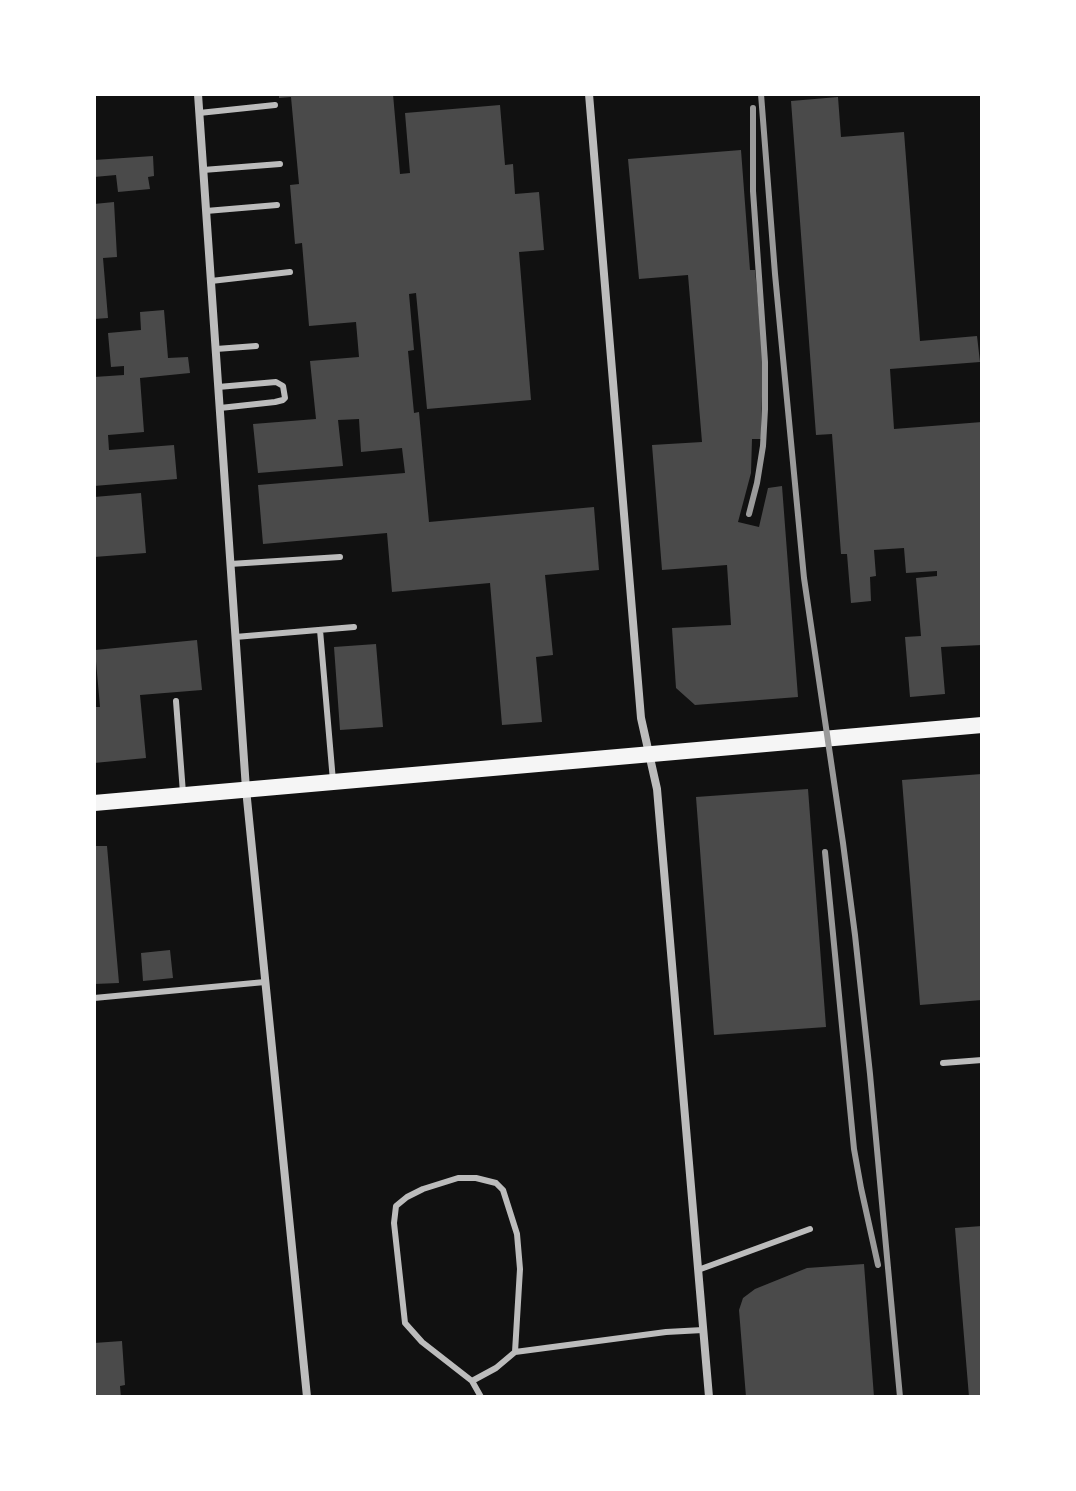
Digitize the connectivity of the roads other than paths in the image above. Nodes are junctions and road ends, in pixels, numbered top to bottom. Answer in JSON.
{"nodes":[{"id":1,"x":198,"y":94,"type":"edge"},
{"id":2,"x":589,"y":94,"type":"edge"},
{"id":3,"x":275,"y":105,"type":"dead end"},
{"id":4,"x":199,"y":113,"type":"junction"},
{"id":5,"x":280,"y":164,"type":"dead end"},
{"id":6,"x":203,"y":170,"type":"junction"},
{"id":7,"x":277,"y":205,"type":"dead end"},
{"id":8,"x":206,"y":211,"type":"junction"},
{"id":9,"x":290,"y":272,"type":"dead end"},
{"id":10,"x":211,"y":281,"type":"junction"},
{"id":11,"x":256,"y":346,"type":"dead end"},
{"id":12,"x":216,"y":349,"type":"junction"},
{"id":13,"x":218,"y":387,"type":"junction"},
{"id":14,"x":220,"y":408,"type":"junction"},
{"id":15,"x":340,"y":557,"type":"dead end"},
{"id":16,"x":230,"y":564,"type":"junction"},
{"id":17,"x":354,"y":627,"type":"dead end"},
{"id":18,"x":320,"y":630,"type":"junction"},
{"id":19,"x":235,"y":637,"type":"junction"},
{"id":20,"x":176,"y":701,"type":"dead end"},
{"id":21,"x":982,"y":725,"type":"edge"},
{"id":22,"x":649,"y":754,"type":"junction"},
{"id":23,"x":333,"y":781,"type":"junction"},
{"id":24,"x":246,"y":789,"type":"junction"},
{"id":25,"x":183,"y":795,"type":"junction"},
{"id":26,"x":94,"y":803,"type":"edge"},
{"id":27,"x":265,"y":982,"type":"junction"},
{"id":28,"x":94,"y":998,"type":"edge"},
{"id":29,"x":982,"y":1060,"type":"edge"},
{"id":30,"x":943,"y":1063,"type":"dead end"},
{"id":31,"x":810,"y":1229,"type":"dead end"},
{"id":32,"x":698,"y":1270,"type":"junction"},
{"id":33,"x":703,"y":1330,"type":"junction"},
{"id":34,"x":515,"y":1352,"type":"junction"},
{"id":35,"x":472,"y":1381,"type":"junction"},
{"id":36,"x":307,"y":1397,"type":"edge"},
{"id":37,"x":481,"y":1397,"type":"edge"},
{"id":38,"x":709,"y":1397,"type":"edge"}],
"edges":[{"from":1,"to":4,"type":"street"},
{"from":2,"to":22,"type":"street"},
{"from":3,"to":4,"type":"lane"},
{"from":4,"to":6,"type":"street"},
{"from":5,"to":6,"type":"lane"},
{"from":6,"to":8,"type":"street"},
{"from":7,"to":8,"type":"lane"},
{"from":8,"to":10,"type":"street"},
{"from":9,"to":10,"type":"lane"},
{"from":10,"to":12,"type":"street"},
{"from":11,"to":12,"type":"lane"},
{"from":12,"to":13,"type":"street"},
{"from":13,"to":14,"type":"street"},
{"from":13,"to":14,"type":"lane"},
{"from":14,"to":16,"type":"street"},
{"from":15,"to":16,"type":"lane"},
{"from":16,"to":19,"type":"street"},
{"from":17,"to":18,"type":"lane"},
{"from":18,"to":19,"type":"lane"},
{"from":18,"to":23,"type":"lane"},
{"from":19,"to":24,"type":"street"},
{"from":20,"to":25,"type":"lane"},
{"from":21,"to":22,"type":"main road"},
{"from":22,"to":23,"type":"main road"},
{"from":22,"to":32,"type":"street"},
{"from":23,"to":24,"type":"main road"},
{"from":24,"to":25,"type":"main road"},
{"from":24,"to":27,"type":"street"},
{"from":25,"to":26,"type":"main road"},
{"from":27,"to":28,"type":"lane"},
{"from":27,"to":36,"type":"street"},
{"from":29,"to":30,"type":"lane"},
{"from":31,"to":32,"type":"lane"},
{"from":32,"to":33,"type":"street"},
{"from":33,"to":34,"type":"lane"},
{"from":33,"to":38,"type":"street"},
{"from":34,"to":35,"type":"lane"},
{"from":34,"to":35,"type":"lane"},
{"from":35,"to":37,"type":"lane"}]}
